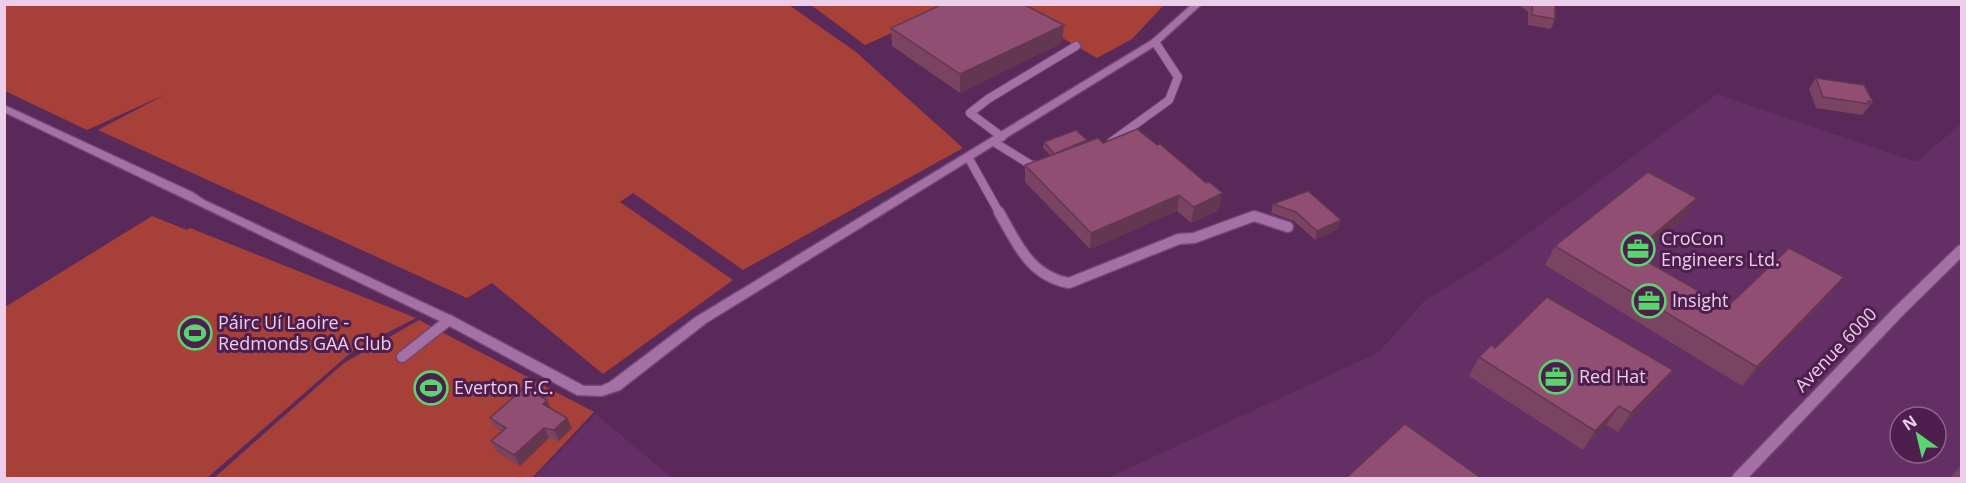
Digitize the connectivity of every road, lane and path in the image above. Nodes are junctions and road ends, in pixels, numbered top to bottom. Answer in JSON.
{"nodes":[{"id":1,"x":1198,"y":4,"type":"edge"},
{"id":2,"x":1155,"y":42,"type":"junction"},
{"id":3,"x":1076,"y":46,"type":"dead end"},
{"id":4,"x":4,"y":108,"type":"edge"},
{"id":5,"x":998,"y":139,"type":"junction"},
{"id":6,"x":1103,"y":145,"type":"edge"},
{"id":7,"x":968,"y":157,"type":"junction"},
{"id":8,"x":1053,"y":166,"type":"edge"},
{"id":9,"x":1288,"y":227,"type":"dead end"},
{"id":10,"x":1962,"y":249,"type":"edge"},
{"id":11,"x":450,"y":320,"type":"junction"},
{"id":12,"x":402,"y":357,"type":"dead end"},
{"id":13,"x":1739,"y":478,"type":"edge"}],
"edges":[{"from":1,"to":2,"type":"street"},
{"from":2,"to":5,"type":"street"},
{"from":2,"to":6,"type":"lane"},
{"from":3,"to":5,"type":"lane"},
{"from":4,"to":11,"type":"street"},
{"from":5,"to":7,"type":"street"},
{"from":5,"to":8,"type":"lane"},
{"from":7,"to":9,"type":"lane"},
{"from":7,"to":11,"type":"street"},
{"from":10,"to":13,"type":"street","name":"Avenue 6000"},
{"from":11,"to":12,"type":"lane"}]}
